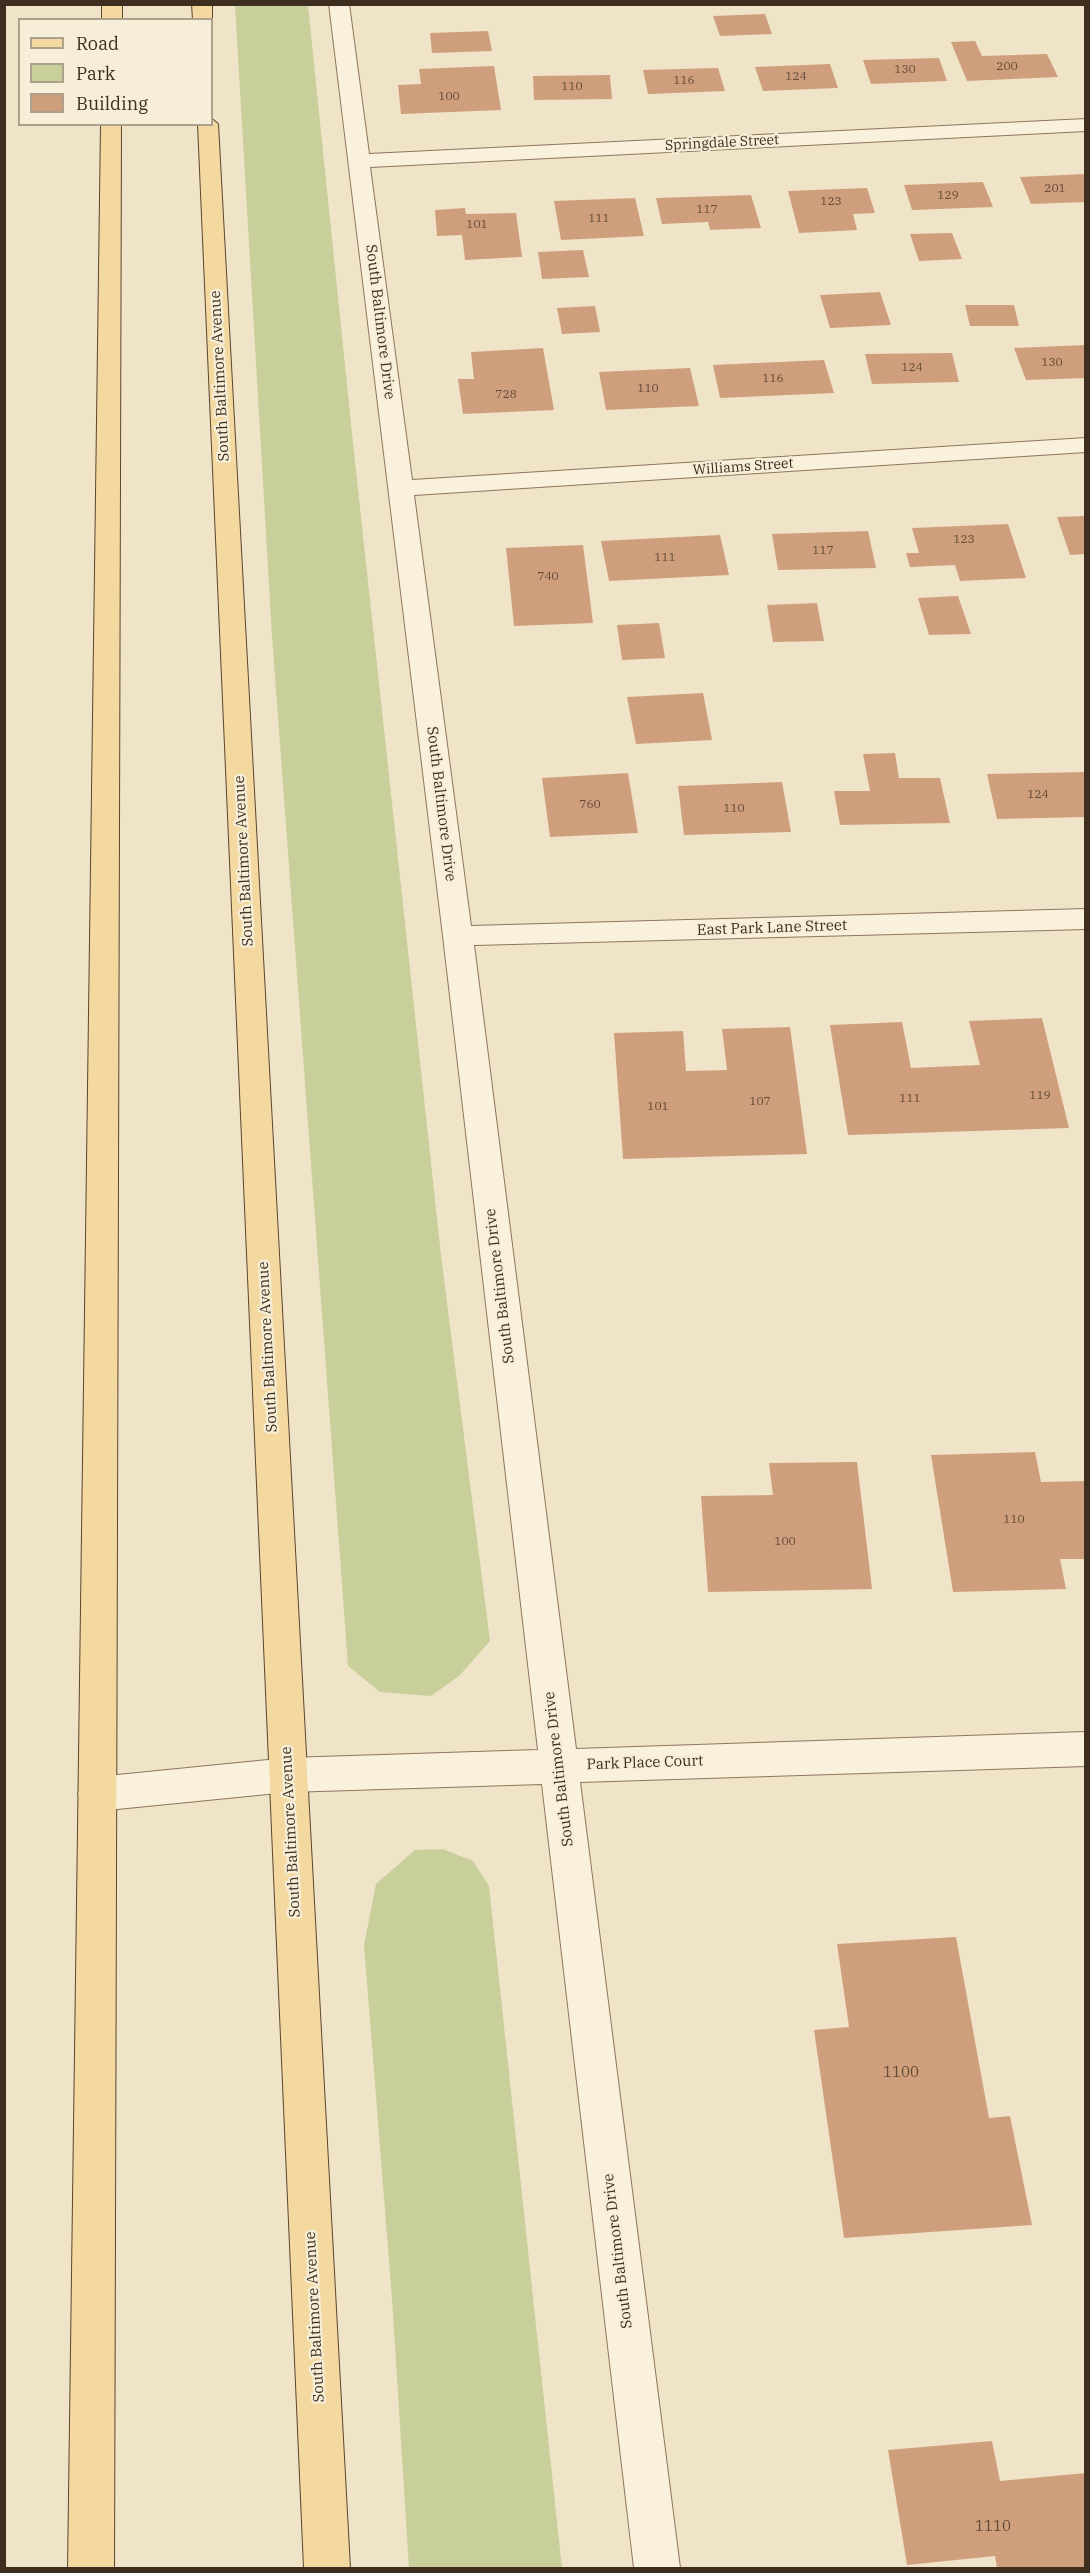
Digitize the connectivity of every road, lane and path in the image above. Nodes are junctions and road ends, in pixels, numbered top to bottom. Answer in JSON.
{"nodes":[{"id":1,"x":339,"y":4,"type":"edge"},
{"id":2,"x":1086,"y":125,"type":"edge"},
{"id":3,"x":111,"y":126,"type":"edge"},
{"id":4,"x":208,"y":126,"type":"edge"},
{"id":5,"x":359,"y":161,"type":"junction"},
{"id":6,"x":1086,"y":445,"type":"edge"},
{"id":7,"x":401,"y":488,"type":"junction"},
{"id":8,"x":1086,"y":919,"type":"edge"},
{"id":9,"x":458,"y":936,"type":"junction"},
{"id":10,"x":1086,"y":1749,"type":"edge"},
{"id":11,"x":558,"y":1766,"type":"junction"},
{"id":12,"x":288,"y":1775,"type":"junction"},
{"id":13,"x":97,"y":1794,"type":"junction"},
{"id":14,"x":91,"y":2568,"type":"edge"},
{"id":15,"x":327,"y":2568,"type":"edge"},
{"id":16,"x":657,"y":2568,"type":"edge"}],
"edges":[{"from":1,"to":5,"type":"street","name":"South Baltimore Drive"},
{"from":2,"to":5,"type":"street","name":"Springdale Street"},
{"from":3,"to":13,"type":"main road"},
{"from":4,"to":12,"type":"main road","name":"South Baltimore Avenue"},
{"from":5,"to":7,"type":"street","name":"South Baltimore Drive"},
{"from":6,"to":7,"type":"street","name":"Williams Street"},
{"from":7,"to":9,"type":"street","name":"South Baltimore Drive"},
{"from":8,"to":9,"type":"street","name":"East Park Lane Street"},
{"from":9,"to":11,"type":"street","name":"South Baltimore Drive"},
{"from":10,"to":11,"type":"street","name":"Park Place Court"},
{"from":11,"to":12,"type":"street","name":"Park Place Court"},
{"from":11,"to":16,"type":"street","name":"South Baltimore Drive"},
{"from":12,"to":13,"type":"street","name":"Park Place Court"},
{"from":12,"to":15,"type":"main road","name":"South Baltimore Avenue"},
{"from":13,"to":14,"type":"main road"}]}
